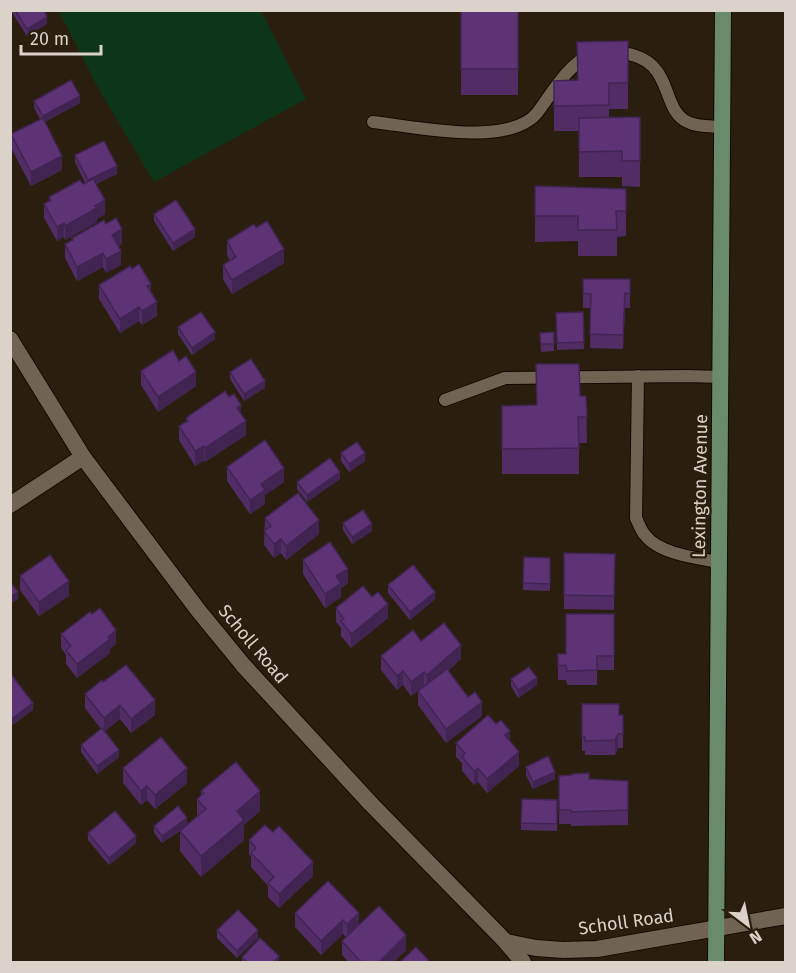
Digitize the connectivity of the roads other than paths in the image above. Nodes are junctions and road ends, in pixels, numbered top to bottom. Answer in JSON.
{"nodes":[{"id":1,"x":723,"y":10,"type":"edge"},
{"id":2,"x":373,"y":122,"type":"dead end"},
{"id":3,"x":722,"y":128,"type":"junction"},
{"id":4,"x":10,"y":339,"type":"edge"},
{"id":5,"x":638,"y":376,"type":"junction"},
{"id":6,"x":721,"y":377,"type":"junction"},
{"id":7,"x":445,"y":400,"type":"dead end"},
{"id":8,"x":82,"y":457,"type":"junction"},
{"id":9,"x":10,"y":505,"type":"edge"},
{"id":10,"x":719,"y":562,"type":"junction"},
{"id":11,"x":786,"y":916,"type":"edge"},
{"id":12,"x":716,"y":928,"type":"junction"},
{"id":13,"x":506,"y":942,"type":"junction"},
{"id":14,"x":523,"y":963,"type":"edge"},
{"id":15,"x":716,"y":963,"type":"edge"}],
"edges":[{"from":1,"to":3,"type":"main road","name":"Lexington Avenue"},
{"from":2,"to":3,"type":"lane"},
{"from":3,"to":6,"type":"main road","name":"Lexington Avenue"},
{"from":4,"to":8,"type":"street","name":"Scholl Road"},
{"from":5,"to":6,"type":"lane"},
{"from":5,"to":7,"type":"lane"},
{"from":5,"to":10,"type":"lane"},
{"from":6,"to":10,"type":"main road","name":"Lexington Avenue"},
{"from":8,"to":9,"type":"street"},
{"from":8,"to":13,"type":"street","name":"Scholl Road"},
{"from":10,"to":12,"type":"main road","name":"Lexington Avenue"},
{"from":11,"to":12,"type":"street","name":"Scholl Road"},
{"from":12,"to":13,"type":"street","name":"Scholl Road"},
{"from":12,"to":15,"type":"main road","name":"Lexington Avenue"},
{"from":13,"to":14,"type":"street","name":"Scholl Road"}]}
